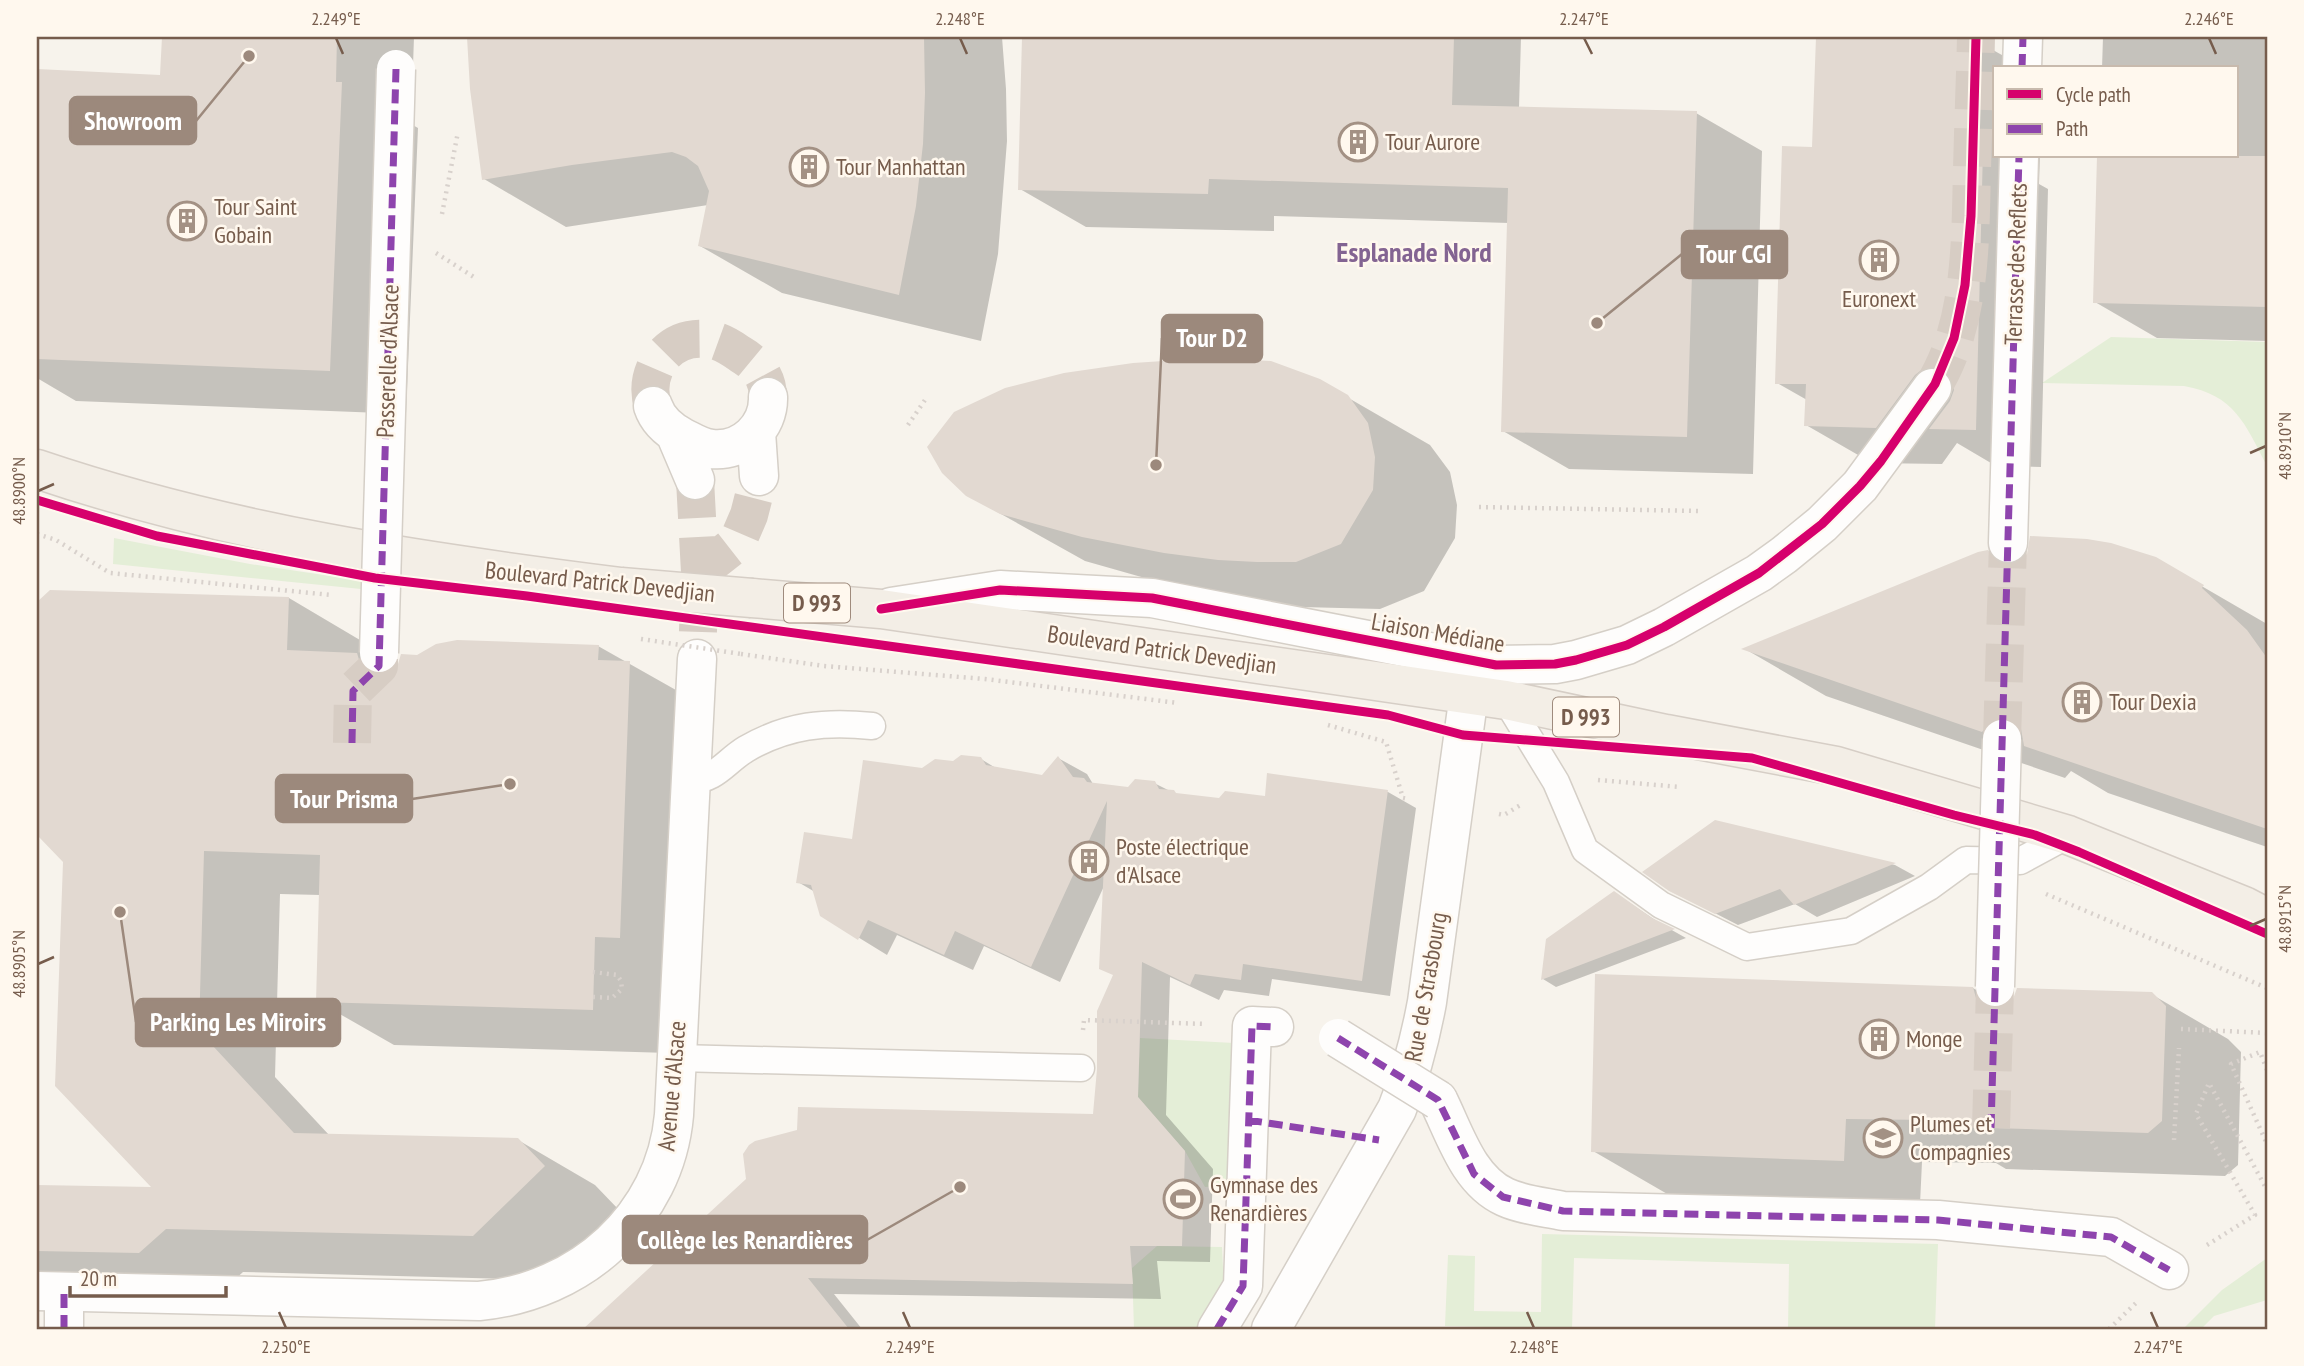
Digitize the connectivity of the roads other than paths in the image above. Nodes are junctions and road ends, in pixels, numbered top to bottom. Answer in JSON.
{"nodes":[{"id":1,"x":2022,"y":37,"type":"edge"},
{"id":2,"x":2022,"y":66,"type":"edge"},
{"id":3,"x":396,"y":69,"type":"dead end"},
{"id":4,"x":2019,"y":158,"type":"edge"},
{"id":5,"x":1932,"y":388,"type":"tunnel mouth"},
{"id":6,"x":37,"y":469,"type":"edge"},
{"id":7,"x":759,"y":476,"type":"tunnel mouth"},
{"id":8,"x":695,"y":480,"type":"tunnel mouth"},
{"id":9,"x":2008,"y":543,"type":"tunnel mouth"},
{"id":10,"x":881,"y":609,"type":"junction"},
{"id":11,"x":379,"y":653,"type":"tunnel mouth"},
{"id":12,"x":696,"y":659,"type":"tunnel mouth"},
{"id":13,"x":1488,"y":697,"type":"junction"},
{"id":14,"x":872,"y":726,"type":"dead end"},
{"id":15,"x":2003,"y":739,"type":"tunnel mouth"},
{"id":16,"x":690,"y":780,"type":"junction"},
{"id":17,"x":2068,"y":835,"type":"junction"},
{"id":18,"x":2267,"y":918,"type":"edge"},
{"id":19,"x":1995,"y":987,"type":"tunnel mouth"},
{"id":20,"x":1263,"y":1026,"type":"road end"},
{"id":21,"x":1338,"y":1038,"type":"dead end"},
{"id":22,"x":677,"y":1058,"type":"junction"},
{"id":23,"x":1081,"y":1068,"type":"road end"},
{"id":24,"x":2169,"y":1270,"type":"dead end"},
{"id":25,"x":50,"y":1291,"type":"edge"},
{"id":26,"x":64,"y":1329,"type":"edge"},
{"id":27,"x":1217,"y":1329,"type":"edge"},
{"id":28,"x":1271,"y":1329,"type":"edge"}],
"edges":[{"from":1,"to":2,"type":"street"},
{"from":3,"to":11,"type":"street","name":"Passerelle d'Alsace","bridge":true},
{"from":4,"to":9,"type":"street","name":"Terrasse des Reflets"},
{"from":5,"to":10,"type":"street","name":"Liaison Médiane"},
{"from":6,"to":10,"type":"main road","name":"Boulevard Patrick Devedjian","number":"D 993","bridge":true},
{"from":7,"to":8,"type":"street"},
{"from":10,"to":13,"type":"main road","name":"Boulevard Patrick Devedjian","number":"D 993"},
{"from":12,"to":16,"type":"street","name":"Avenue d'Alsace"},
{"from":13,"to":17,"type":"main road","name":"Boulevard Patrick Devedjian","number":"D 993"},
{"from":13,"to":17,"type":"lane"},
{"from":13,"to":28,"type":"street","name":"Rue de Strasbourg"},
{"from":14,"to":16,"type":"lane"},
{"from":15,"to":19,"type":"street","bridge":true},
{"from":16,"to":22,"type":"street","name":"Avenue d'Alsace"},
{"from":17,"to":18,"type":"main road","name":"Boulevard Patrick Devedjian","number":"D 993"},
{"from":20,"to":27,"type":"street"},
{"from":21,"to":24,"type":"street","bridge":true},
{"from":22,"to":23,"type":"lane"},
{"from":22,"to":25,"type":"street","name":"Avenue d'Alsace"},
{"from":25,"to":26,"type":"street"}]}
